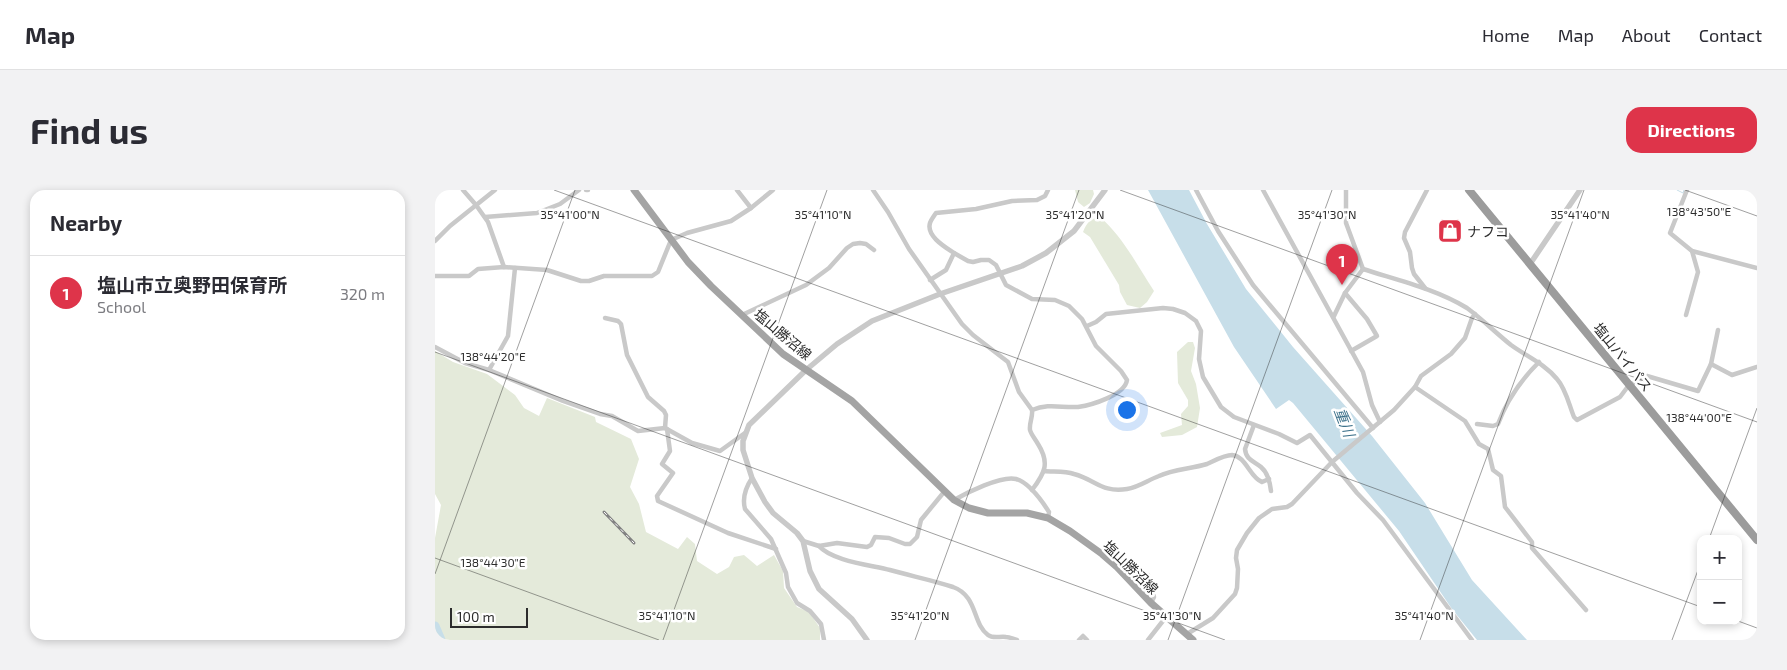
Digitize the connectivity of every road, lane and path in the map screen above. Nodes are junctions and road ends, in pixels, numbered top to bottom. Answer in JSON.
{"nodes":[{"id":1,"x":463,"y":190,"type":"edge"},
{"id":2,"x":495,"y":190,"type":"edge"},
{"id":3,"x":579,"y":190,"type":"edge"},
{"id":4,"x":634,"y":190,"type":"edge"},
{"id":5,"x":737,"y":190,"type":"edge"},
{"id":6,"x":773,"y":190,"type":"edge"},
{"id":7,"x":873,"y":190,"type":"edge"},
{"id":8,"x":1048,"y":190,"type":"edge"},
{"id":9,"x":1105,"y":190,"type":"edge"},
{"id":10,"x":1196,"y":190,"type":"edge"},
{"id":11,"x":1263,"y":190,"type":"edge"},
{"id":12,"x":1345,"y":190,"type":"edge"},
{"id":13,"x":1427,"y":190,"type":"edge"},
{"id":14,"x":1469,"y":190,"type":"edge"},
{"id":15,"x":1580,"y":190,"type":"edge"},
{"id":16,"x":1687,"y":190,"type":"edge"},
{"id":17,"x":476,"y":205,"type":"junction"},
{"id":18,"x":751,"y":208,"type":"junction"},
{"id":19,"x":485,"y":217,"type":"junction"},
{"id":20,"x":671,"y":240,"type":"junction"},
{"id":21,"x":435,"y":241,"type":"edge"},
{"id":22,"x":874,"y":250,"type":"dead end"},
{"id":23,"x":1692,"y":251,"type":"junction"},
{"id":24,"x":954,"y":253,"type":"junction"},
{"id":25,"x":1530,"y":264,"type":"junction"},
{"id":26,"x":504,"y":268,"type":"junction"},
{"id":27,"x":515,"y":268,"type":"junction"},
{"id":28,"x":1757,"y":268,"type":"edge"},
{"id":29,"x":1363,"y":269,"type":"junction"},
{"id":30,"x":1000,"y":274,"type":"junction"},
{"id":31,"x":435,"y":276,"type":"edge"},
{"id":32,"x":930,"y":280,"type":"junction"},
{"id":33,"x":1426,"y":290,"type":"junction"},
{"id":34,"x":1345,"y":293,"type":"junction"},
{"id":35,"x":940,"y":294,"type":"junction"},
{"id":36,"x":1475,"y":314,"type":"junction"},
{"id":37,"x":742,"y":315,"type":"junction"},
{"id":38,"x":1686,"y":315,"type":"dead end"},
{"id":39,"x":1334,"y":316,"type":"junction"},
{"id":40,"x":605,"y":318,"type":"dead end"},
{"id":41,"x":1087,"y":326,"type":"junction"},
{"id":42,"x":1718,"y":330,"type":"dead end"},
{"id":43,"x":435,"y":347,"type":"edge"},
{"id":44,"x":1351,"y":351,"type":"junction"},
{"id":45,"x":1539,"y":362,"type":"junction"},
{"id":46,"x":1711,"y":364,"type":"junction"},
{"id":47,"x":1757,"y":367,"type":"edge"},
{"id":48,"x":489,"y":370,"type":"junction"},
{"id":49,"x":806,"y":370,"type":"junction"},
{"id":50,"x":1629,"y":385,"type":"junction"},
{"id":51,"x":1415,"y":386,"type":"junction"},
{"id":52,"x":1032,"y":410,"type":"junction"},
{"id":53,"x":1380,"y":422,"type":"junction"},
{"id":54,"x":1477,"y":424,"type":"dead end"},
{"id":55,"x":1254,"y":425,"type":"junction"},
{"id":56,"x":666,"y":428,"type":"junction"},
{"id":57,"x":1373,"y":428,"type":"junction"},
{"id":58,"x":745,"y":433,"type":"junction"},
{"id":59,"x":1332,"y":462,"type":"junction"},
{"id":60,"x":1044,"y":471,"type":"junction"},
{"id":61,"x":752,"y":478,"type":"junction"},
{"id":62,"x":1269,"y":480,"type":"junction"},
{"id":63,"x":1032,"y":490,"type":"junction"},
{"id":64,"x":1271,"y":491,"type":"dead end"},
{"id":65,"x":944,"y":492,"type":"junction"},
{"id":66,"x":954,"y":500,"type":"junction"},
{"id":67,"x":1048,"y":518,"type":"junction"},
{"id":68,"x":1757,"y":540,"type":"edge"},
{"id":69,"x":803,"y":541,"type":"junction"},
{"id":70,"x":819,"y":546,"type":"junction"},
{"id":71,"x":776,"y":549,"type":"junction"},
{"id":72,"x":1117,"y":567,"type":"junction"},
{"id":73,"x":1151,"y":603,"type":"junction"},
{"id":74,"x":1586,"y":610,"type":"dead end"},
{"id":75,"x":1166,"y":617,"type":"junction"},
{"id":76,"x":1187,"y":634,"type":"junction"},
{"id":77,"x":824,"y":640,"type":"edge"},
{"id":78,"x":867,"y":640,"type":"edge"},
{"id":79,"x":1017,"y":640,"type":"edge"},
{"id":80,"x":1079,"y":640,"type":"edge"},
{"id":81,"x":1087,"y":640,"type":"edge"},
{"id":82,"x":1148,"y":640,"type":"edge"},
{"id":83,"x":1193,"y":640,"type":"edge"},
{"id":84,"x":1472,"y":640,"type":"edge"}],
"edges":[{"from":1,"to":17,"type":"street"},
{"from":2,"to":17,"type":"street"},
{"from":3,"to":19,"type":"street"},
{"from":4,"to":20,"type":"main road","name":"塩山勝沼線"},
{"from":5,"to":18,"type":"street"},
{"from":6,"to":18,"type":"street"},
{"from":7,"to":32,"type":"street"},
{"from":8,"to":24,"type":"street"},
{"from":9,"to":30,"type":"street"},
{"from":10,"to":57,"type":"street"},
{"from":11,"to":39,"type":"street"},
{"from":12,"to":29,"type":"street"},
{"from":13,"to":33,"type":"street"},
{"from":14,"to":25,"type":"highway","name":"塩山バイパス"},
{"from":15,"to":25,"type":"street"},
{"from":16,"to":23,"type":"street"},
{"from":17,"to":19,"type":"street"},
{"from":17,"to":21,"type":"street"},
{"from":18,"to":20,"type":"street"},
{"from":19,"to":26,"type":"street"},
{"from":20,"to":27,"type":"street"},
{"from":20,"to":37,"type":"main road","name":"塩山勝沼線"},
{"from":22,"to":37,"type":"street"},
{"from":23,"to":28,"type":"street"},
{"from":23,"to":38,"type":"street"},
{"from":24,"to":30,"type":"street"},
{"from":24,"to":32,"type":"street"},
{"from":25,"to":50,"type":"highway","name":"塩山バイパス"},
{"from":26,"to":27,"type":"street"},
{"from":26,"to":31,"type":"street"},
{"from":27,"to":48,"type":"street"},
{"from":29,"to":33,"type":"street"},
{"from":29,"to":34,"type":"street"},
{"from":30,"to":35,"type":"street"},
{"from":30,"to":41,"type":"street"},
{"from":32,"to":35,"type":"street"},
{"from":33,"to":36,"type":"street"},
{"from":34,"to":39,"type":"street"},
{"from":34,"to":44,"type":"street"},
{"from":35,"to":49,"type":"street"},
{"from":35,"to":52,"type":"street"},
{"from":36,"to":45,"type":"street"},
{"from":36,"to":51,"type":"street"},
{"from":37,"to":49,"type":"main road","name":"塩山勝沼線"},
{"from":39,"to":44,"type":"street"},
{"from":40,"to":56,"type":"street"},
{"from":41,"to":52,"type":"street"},
{"from":41,"to":55,"type":"street"},
{"from":42,"to":46,"type":"street"},
{"from":43,"to":48,"type":"street"},
{"from":44,"to":53,"type":"street"},
{"from":45,"to":50,"type":"street"},
{"from":45,"to":54,"type":"street"},
{"from":46,"to":47,"type":"street"},
{"from":46,"to":50,"type":"street"},
{"from":48,"to":56,"type":"street"},
{"from":49,"to":58,"type":"street"},
{"from":49,"to":65,"type":"main road","name":"塩山勝沼線"},
{"from":50,"to":68,"type":"highway","name":"塩山バイパス"},
{"from":51,"to":53,"type":"street"},
{"from":51,"to":74,"type":"street"},
{"from":52,"to":60,"type":"street"},
{"from":53,"to":57,"type":"street"},
{"from":55,"to":59,"type":"street"},
{"from":55,"to":62,"type":"street"},
{"from":56,"to":58,"type":"street"},
{"from":56,"to":71,"type":"street"},
{"from":57,"to":59,"type":"street"},
{"from":58,"to":61,"type":"street"},
{"from":59,"to":76,"type":"street"},
{"from":59,"to":84,"type":"street"},
{"from":60,"to":62,"type":"street"},
{"from":60,"to":63,"type":"street"},
{"from":61,"to":69,"type":"street"},
{"from":61,"to":71,"type":"street"},
{"from":62,"to":64,"type":"street"},
{"from":63,"to":66,"type":"street"},
{"from":63,"to":67,"type":"street"},
{"from":65,"to":66,"type":"main road","name":"塩山勝沼線"},
{"from":65,"to":70,"type":"street"},
{"from":66,"to":67,"type":"main road","name":"塩山勝沼線"},
{"from":67,"to":72,"type":"main road","name":"塩山勝沼線"},
{"from":69,"to":70,"type":"street"},
{"from":69,"to":78,"type":"street"},
{"from":70,"to":79,"type":"street"},
{"from":71,"to":77,"type":"street"},
{"from":72,"to":73,"type":"main road","name":"塩山勝沼線"},
{"from":72,"to":73,"type":"street"},
{"from":73,"to":75,"type":"main road","name":"塩山勝沼線"},
{"from":75,"to":76,"type":"main road","name":"塩山勝沼線"},
{"from":75,"to":82,"type":"street"},
{"from":76,"to":83,"type":"main road","name":"塩山勝沼線"},
{"from":80,"to":81,"type":"street"}]}
